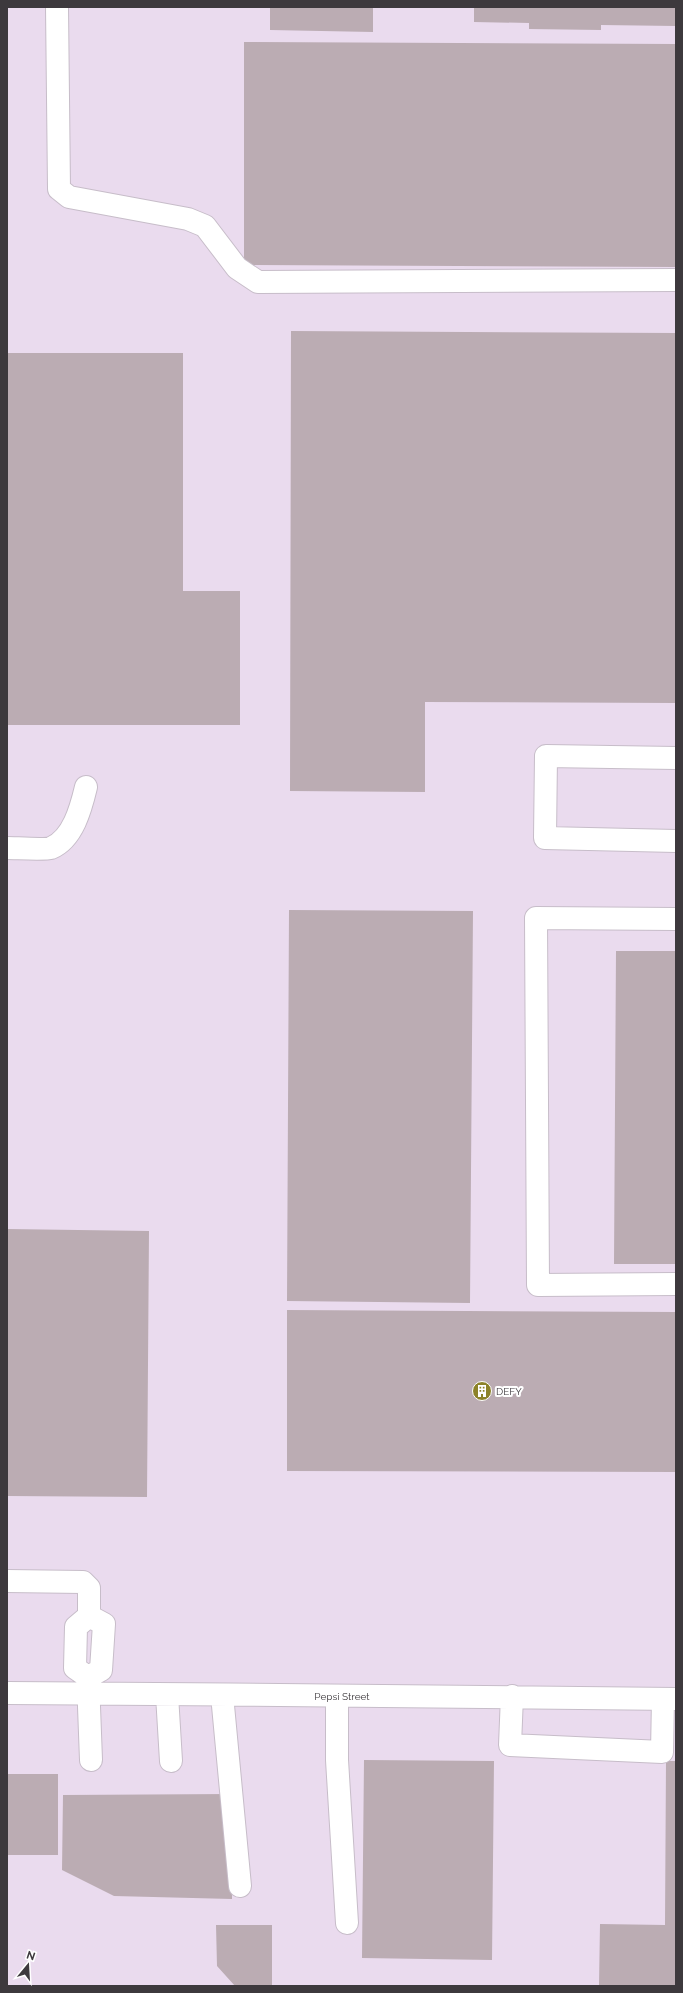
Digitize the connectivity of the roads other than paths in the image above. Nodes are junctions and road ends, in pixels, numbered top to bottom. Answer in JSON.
{"nodes":[{"id":1,"x":57,"y":7,"type":"edge"},
{"id":2,"x":676,"y":280,"type":"edge"},
{"id":3,"x":676,"y":758,"type":"edge"},
{"id":4,"x":86,"y":788,"type":"dead end"},
{"id":5,"x":676,"y":841,"type":"edge"},
{"id":6,"x":7,"y":848,"type":"edge"},
{"id":7,"x":676,"y":919,"type":"edge"},
{"id":8,"x":676,"y":1284,"type":"edge"},
{"id":9,"x":7,"y":1581,"type":"edge"},
{"id":10,"x":89,"y":1686,"type":"junction"},
{"id":11,"x":7,"y":1693,"type":"edge"},
{"id":12,"x":167,"y":1695,"type":"junction"},
{"id":13,"x":222,"y":1695,"type":"junction"},
{"id":14,"x":337,"y":1696,"type":"junction"},
{"id":15,"x":512,"y":1696,"type":"junction"},
{"id":16,"x":670,"y":1699,"type":"edge"},
{"id":17,"x":91,"y":1760,"type":"dead end"},
{"id":18,"x":171,"y":1761,"type":"dead end"},
{"id":19,"x":240,"y":1886,"type":"dead end"},
{"id":20,"x":347,"y":1923,"type":"dead end"}],
"edges":[{"from":1,"to":2,"type":"street"},
{"from":3,"to":5,"type":"street"},
{"from":4,"to":6,"type":"street"},
{"from":7,"to":8,"type":"street"},
{"from":9,"to":10,"type":"street"},
{"from":10,"to":11,"type":"street","name":"Pepsi Street"},
{"from":10,"to":12,"type":"street","name":"Pepsi Street"},
{"from":10,"to":17,"type":"street"},
{"from":12,"to":13,"type":"street","name":"Pepsi Street"},
{"from":12,"to":18,"type":"street"},
{"from":13,"to":14,"type":"street","name":"Pepsi Street"},
{"from":13,"to":19,"type":"street"},
{"from":14,"to":15,"type":"street","name":"Pepsi Street"},
{"from":14,"to":20,"type":"street"},
{"from":15,"to":16,"type":"street","name":"Pepsi Street"},
{"from":15,"to":16,"type":"street"}]}
